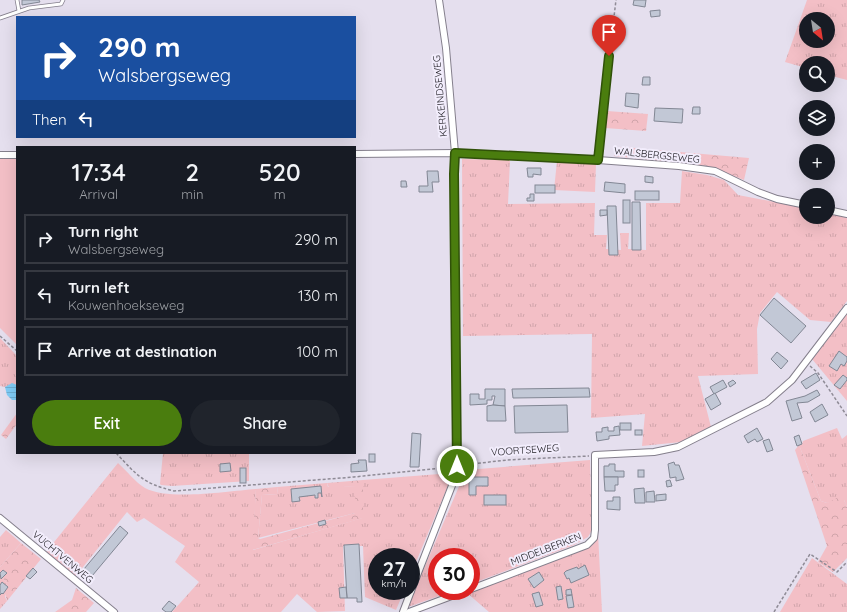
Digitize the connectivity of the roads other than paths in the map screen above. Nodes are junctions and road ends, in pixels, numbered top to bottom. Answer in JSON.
{"nodes":[{"id":1,"x":17,"y":0,"type":"edge"},
{"id":2,"x":63,"y":0,"type":"edge"},
{"id":3,"x":438,"y":0,"type":"edge"},
{"id":4,"x":19,"y":11,"type":"junction"},
{"id":5,"x":0,"y":18,"type":"edge"},
{"id":6,"x":609,"y":56,"type":"road end"},
{"id":7,"x":455,"y":153,"type":"junction"},
{"id":8,"x":356,"y":154,"type":"edge"},
{"id":9,"x":0,"y":155,"type":"edge"},
{"id":10,"x":16,"y":155,"type":"edge"},
{"id":11,"x":598,"y":160,"type":"junction"},
{"id":12,"x":799,"y":204,"type":"edge"},
{"id":13,"x":835,"y":211,"type":"edge"},
{"id":14,"x":847,"y":214,"type":"edge"},
{"id":15,"x":847,"y":308,"type":"edge"},
{"id":16,"x":0,"y":518,"type":"edge"},
{"id":17,"x":420,"y":568,"type":"edge"},
{"id":18,"x":480,"y":586,"type":"edge"},
{"id":19,"x":408,"y":600,"type":"edge"},
{"id":20,"x":441,"y":600,"type":"edge"},
{"id":21,"x":114,"y":612,"type":"edge"},
{"id":22,"x":403,"y":612,"type":"edge"},
{"id":23,"x":409,"y":612,"type":"edge"}],
"edges":[{"from":1,"to":4,"type":"lane"},
{"from":2,"to":4,"type":"lane"},
{"from":3,"to":7,"type":"street","name":"KERKEINDSEWEG"},
{"from":4,"to":5,"type":"lane"},
{"from":6,"to":11,"type":"street"},
{"from":7,"to":8,"type":"street","name":"WALSBERGSEWEG"},
{"from":7,"to":11,"type":"street","name":"WALSBERGSEWEG"},
{"from":7,"to":17,"type":"street","name":"KERKEINDSEWEG"},
{"from":9,"to":10,"type":"street"},
{"from":11,"to":12,"type":"street","name":"WALSBERGSEWEG"},
{"from":13,"to":14,"type":"street"},
{"from":15,"to":18,"type":"street","name":"MIDDELBERKEN"},
{"from":16,"to":21,"type":"street","name":"VUCHTVENWEG"},
{"from":19,"to":22,"type":"street","name":"KERKEINDSEWEG"},
{"from":20,"to":23,"type":"street"}]}
